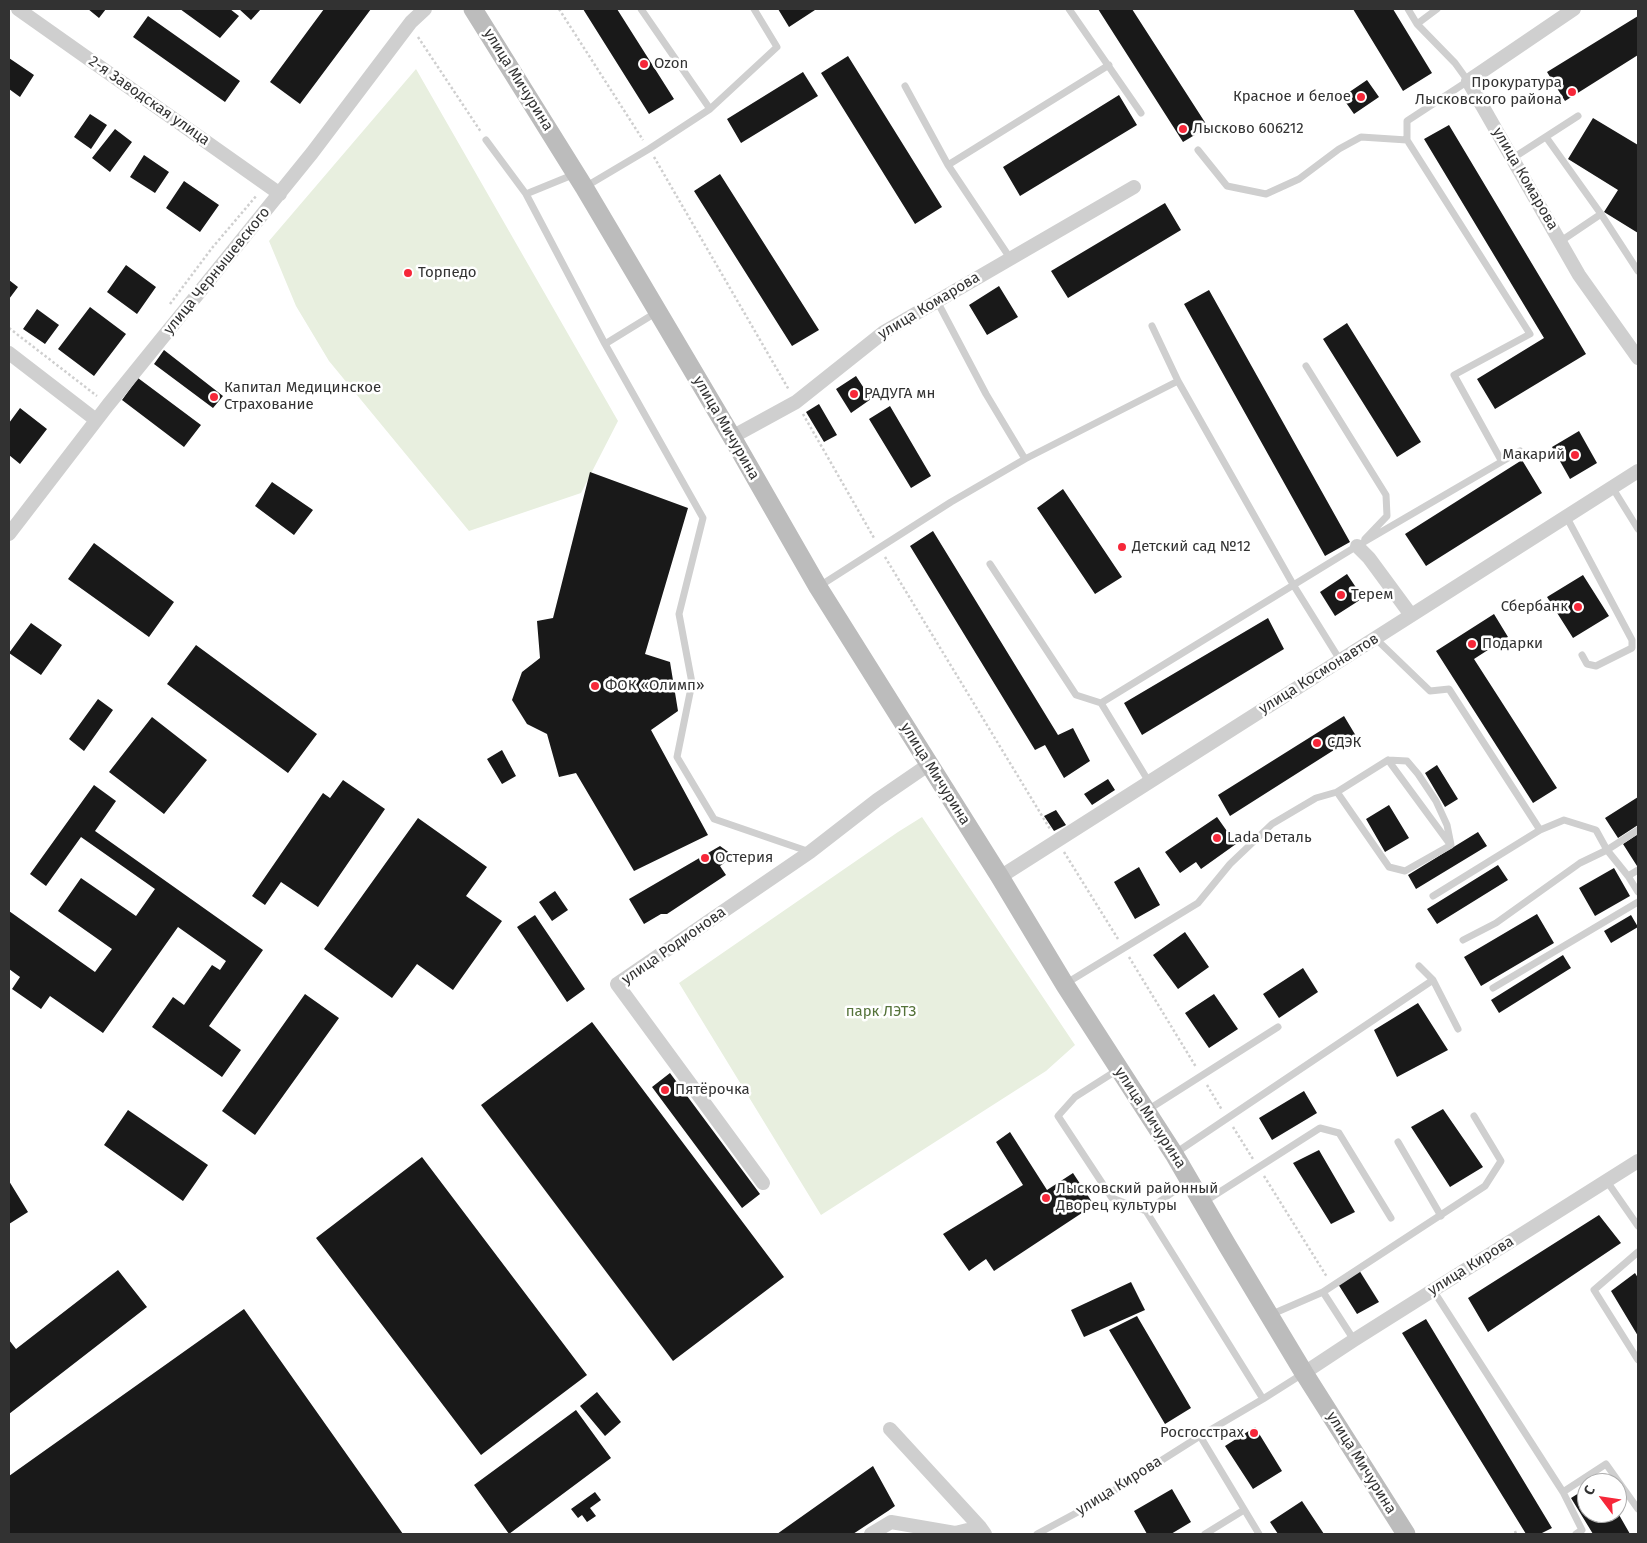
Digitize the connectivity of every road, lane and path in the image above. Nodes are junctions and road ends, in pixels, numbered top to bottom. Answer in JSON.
{"nodes":[{"id":1,"x":18,"y":9,"type":"edge"},
{"id":2,"x":425,"y":9,"type":"edge"},
{"id":3,"x":473,"y":9,"type":"edge"},
{"id":4,"x":559,"y":9,"type":"edge"},
{"id":5,"x":641,"y":9,"type":"edge"},
{"id":6,"x":754,"y":9,"type":"edge"},
{"id":7,"x":1069,"y":9,"type":"edge"},
{"id":8,"x":1408,"y":9,"type":"edge"},
{"id":9,"x":1437,"y":9,"type":"edge"},
{"id":10,"x":1574,"y":9,"type":"edge"},
{"id":11,"x":1418,"y":24,"type":"junction"},
{"id":12,"x":414,"y":30,"type":"dead end"},
{"id":13,"x":1109,"y":65,"type":"junction"},
{"id":14,"x":1468,"y":81,"type":"junction"},
{"id":15,"x":905,"y":86,"type":"dead end"},
{"id":16,"x":710,"y":109,"type":"junction"},
{"id":17,"x":1141,"y":113,"type":"dead end"},
{"id":18,"x":1578,"y":116,"type":"dead end"},
{"id":19,"x":1546,"y":137,"type":"junction"},
{"id":20,"x":486,"y":140,"type":"joint"},
{"id":21,"x":1407,"y":140,"type":"junction"},
{"id":22,"x":649,"y":149,"type":"junction"},
{"id":23,"x":1198,"y":150,"type":"dead end"},
{"id":24,"x":1513,"y":158,"type":"junction"},
{"id":25,"x":948,"y":165,"type":"junction"},
{"id":26,"x":580,"y":180,"type":"junction"},
{"id":27,"x":1134,"y":187,"type":"dead end"},
{"id":28,"x":280,"y":194,"type":"junction"},
{"id":29,"x":526,"y":194,"type":"junction"},
{"id":30,"x":1601,"y":214,"type":"junction"},
{"id":31,"x":1561,"y":241,"type":"junction"},
{"id":32,"x":1010,"y":258,"type":"junction"},
{"id":33,"x":1638,"y":271,"type":"edge"},
{"id":34,"x":937,"y":300,"type":"junction"},
{"id":35,"x":658,"y":312,"type":"junction"},
{"id":36,"x":1152,"y":326,"type":"dead end"},
{"id":37,"x":9,"y":328,"type":"edge"},
{"id":38,"x":605,"y":344,"type":"junction"},
{"id":39,"x":1636,"y":351,"type":"edge"},
{"id":40,"x":9,"y":353,"type":"edge"},
{"id":41,"x":1306,"y":366,"type":"dead end"},
{"id":42,"x":1178,"y":381,"type":"junction"},
{"id":43,"x":796,"y":402,"type":"junction"},
{"id":44,"x":108,"y":405,"type":"junction"},
{"id":45,"x":96,"y":420,"type":"junction"},
{"id":46,"x":732,"y":437,"type":"junction"},
{"id":47,"x":1520,"y":451,"type":"dead end"},
{"id":48,"x":1025,"y":459,"type":"junction"},
{"id":49,"x":1501,"y":460,"type":"junction"},
{"id":50,"x":1638,"y":471,"type":"edge"},
{"id":51,"x":1612,"y":487,"type":"junction"},
{"id":52,"x":1566,"y":516,"type":"junction"},
{"id":53,"x":1638,"y":530,"type":"edge"},
{"id":54,"x":9,"y":534,"type":"edge"},
{"id":55,"x":1357,"y":546,"type":"junction"},
{"id":56,"x":880,"y":548,"type":"junction"},
{"id":57,"x":990,"y":564,"type":"dead end"},
{"id":58,"x":1294,"y":586,"type":"junction"},
{"id":59,"x":818,"y":587,"type":"junction"},
{"id":60,"x":1411,"y":615,"type":"junction"},
{"id":61,"x":1375,"y":638,"type":"junction"},
{"id":62,"x":1582,"y":655,"type":"dead end"},
{"id":63,"x":1340,"y":660,"type":"junction"},
{"id":64,"x":1101,"y":702,"type":"junction"},
{"id":65,"x":1388,"y":760,"type":"junction"},
{"id":66,"x":928,"y":765,"type":"junction"},
{"id":67,"x":1149,"y":782,"type":"junction"},
{"id":68,"x":1337,"y":792,"type":"junction"},
{"id":69,"x":1540,"y":830,"type":"junction"},
{"id":70,"x":1638,"y":830,"type":"edge"},
{"id":71,"x":1057,"y":840,"type":"junction"},
{"id":72,"x":1451,"y":845,"type":"junction"},
{"id":73,"x":1606,"y":850,"type":"junction"},
{"id":74,"x":810,"y":852,"type":"junction"},
{"id":75,"x":1638,"y":870,"type":"edge"},
{"id":76,"x":1628,"y":876,"type":"junction"},
{"id":77,"x":1000,"y":877,"type":"junction"},
{"id":78,"x":1638,"y":892,"type":"edge"},
{"id":79,"x":1433,"y":896,"type":"dead end"},
{"id":80,"x":1638,"y":902,"type":"edge"},
{"id":81,"x":1463,"y":940,"type":"dead end"},
{"id":82,"x":1124,"y":949,"type":"junction"},
{"id":83,"x":1419,"y":966,"type":"dead end"},
{"id":84,"x":1433,"y":980,"type":"junction"},
{"id":85,"x":1064,"y":985,"type":"junction"},
{"id":86,"x":1493,"y":988,"type":"dead end"},
{"id":87,"x":1278,"y":1027,"type":"dead end"},
{"id":88,"x":1458,"y":1029,"type":"dead end"},
{"id":89,"x":1119,"y":1069,"type":"junction"},
{"id":90,"x":1201,"y":1075,"type":"junction"},
{"id":91,"x":1146,"y":1111,"type":"junction"},
{"id":92,"x":1474,"y":1116,"type":"dead end"},
{"id":93,"x":1227,"y":1117,"type":"junction"},
{"id":94,"x":1398,"y":1142,"type":"dead end"},
{"id":95,"x":1174,"y":1154,"type":"junction"},
{"id":96,"x":1638,"y":1161,"type":"edge"},
{"id":97,"x":1258,"y":1167,"type":"junction"},
{"id":98,"x":1606,"y":1180,"type":"junction"},
{"id":99,"x":1190,"y":1181,"type":"junction"},
{"id":100,"x":763,"y":1183,"type":"dead end"},
{"id":101,"x":1203,"y":1203,"type":"junction"},
{"id":102,"x":1146,"y":1211,"type":"junction"},
{"id":103,"x":1441,"y":1216,"type":"junction"},
{"id":104,"x":1392,"y":1218,"type":"dead end"},
{"id":105,"x":1638,"y":1226,"type":"edge"},
{"id":106,"x":1638,"y":1252,"type":"edge"},
{"id":107,"x":1332,"y":1285,"type":"junction"},
{"id":108,"x":1432,"y":1290,"type":"junction"},
{"id":109,"x":1323,"y":1292,"type":"junction"},
{"id":110,"x":1269,"y":1315,"type":"junction"},
{"id":111,"x":1354,"y":1340,"type":"junction"},
{"id":112,"x":1638,"y":1360,"type":"edge"},
{"id":113,"x":1304,"y":1373,"type":"junction"},
{"id":114,"x":1263,"y":1399,"type":"junction"},
{"id":115,"x":890,"y":1429,"type":"dead end"},
{"id":116,"x":1200,"y":1436,"type":"junction"},
{"id":117,"x":1563,"y":1492,"type":"junction"},
{"id":118,"x":1638,"y":1509,"type":"edge"},
{"id":119,"x":1244,"y":1510,"type":"junction"},
{"id":120,"x":982,"y":1530,"type":"edge"},
{"id":121,"x":871,"y":1534,"type":"edge"},
{"id":122,"x":1037,"y":1534,"type":"edge"},
{"id":123,"x":1204,"y":1534,"type":"edge"},
{"id":124,"x":1259,"y":1534,"type":"edge"},
{"id":125,"x":1406,"y":1534,"type":"edge"},
{"id":126,"x":1576,"y":1534,"type":"edge"}],
"edges":[{"from":1,"to":28,"type":"street","name":"2-я Заводская улица"},
{"from":2,"to":28,"type":"street","name":"улица Чернышевского"},
{"from":3,"to":26,"type":"main road","name":"улица Мичурина"},
{"from":4,"to":22,"type":"path"},
{"from":5,"to":16,"type":"lane"},
{"from":6,"to":16,"type":"lane"},
{"from":7,"to":13,"type":"lane"},
{"from":8,"to":11,"type":"lane"},
{"from":9,"to":11,"type":"lane"},
{"from":10,"to":14,"type":"street"},
{"from":11,"to":14,"type":"lane"},
{"from":12,"to":20,"type":"path"},
{"from":13,"to":17,"type":"lane"},
{"from":13,"to":25,"type":"lane"},
{"from":14,"to":21,"type":"lane"},
{"from":14,"to":24,"type":"street","name":"улица Комарова"},
{"from":15,"to":25,"type":"lane"},
{"from":16,"to":22,"type":"lane"},
{"from":18,"to":19,"type":"lane"},
{"from":19,"to":24,"type":"lane"},
{"from":19,"to":30,"type":"lane"},
{"from":20,"to":29,"type":"lane"},
{"from":21,"to":23,"type":"lane"},
{"from":21,"to":49,"type":"lane"},
{"from":22,"to":26,"type":"lane"},
{"from":22,"to":43,"type":"path"},
{"from":24,"to":31,"type":"street","name":"улица Комарова"},
{"from":25,"to":32,"type":"lane"},
{"from":26,"to":29,"type":"lane"},
{"from":26,"to":35,"type":"main road","name":"улица Мичурина"},
{"from":27,"to":32,"type":"street","name":"улица Комарова"},
{"from":28,"to":44,"type":"street","name":"улица Чернышевского"},
{"from":29,"to":38,"type":"lane"},
{"from":30,"to":31,"type":"lane"},
{"from":30,"to":33,"type":"lane"},
{"from":31,"to":39,"type":"street","name":"улица Комарова"},
{"from":32,"to":34,"type":"street","name":"улица Комарова"},
{"from":34,"to":43,"type":"street","name":"улица Комарова"},
{"from":34,"to":48,"type":"lane"},
{"from":35,"to":38,"type":"lane"},
{"from":35,"to":46,"type":"main road","name":"улица Мичурина"},
{"from":36,"to":42,"type":"lane"},
{"from":37,"to":44,"type":"path"},
{"from":38,"to":74,"type":"lane"},
{"from":40,"to":45,"type":"street"},
{"from":41,"to":55,"type":"lane"},
{"from":42,"to":48,"type":"lane"},
{"from":42,"to":58,"type":"lane"},
{"from":43,"to":46,"type":"street","name":"улица Комарова"},
{"from":43,"to":56,"type":"path"},
{"from":44,"to":45,"type":"street","name":"улица Чернышевского"},
{"from":45,"to":54,"type":"street","name":"улица Чернышевского"},
{"from":46,"to":59,"type":"main road","name":"улица Мичурина"},
{"from":47,"to":49,"type":"lane"},
{"from":48,"to":56,"type":"lane"},
{"from":49,"to":55,"type":"lane"},
{"from":50,"to":51,"type":"street","name":"улица Космонавтов"},
{"from":51,"to":52,"type":"street","name":"улица Космонавтов"},
{"from":51,"to":53,"type":"lane"},
{"from":52,"to":60,"type":"street","name":"улица Космонавтов"},
{"from":52,"to":62,"type":"lane"},
{"from":55,"to":58,"type":"lane"},
{"from":55,"to":60,"type":"street"},
{"from":56,"to":59,"type":"lane"},
{"from":56,"to":71,"type":"path"},
{"from":57,"to":64,"type":"lane"},
{"from":58,"to":63,"type":"lane"},
{"from":58,"to":64,"type":"lane"},
{"from":59,"to":66,"type":"main road","name":"улица Мичурина"},
{"from":60,"to":61,"type":"street","name":"улица Космонавтов"},
{"from":61,"to":63,"type":"street","name":"улица Космонавтов"},
{"from":61,"to":69,"type":"lane"},
{"from":63,"to":67,"type":"street","name":"улица Космонавтов"},
{"from":64,"to":67,"type":"lane"},
{"from":65,"to":68,"type":"lane"},
{"from":65,"to":72,"type":"lane"},
{"from":65,"to":72,"type":"lane"},
{"from":66,"to":74,"type":"street","name":"улица Родионова"},
{"from":66,"to":77,"type":"main road","name":"улица Мичурина"},
{"from":67,"to":71,"type":"street","name":"улица Космонавтов"},
{"from":68,"to":72,"type":"lane"},
{"from":68,"to":82,"type":"lane"},
{"from":69,"to":73,"type":"lane"},
{"from":69,"to":79,"type":"lane"},
{"from":70,"to":73,"type":"lane"},
{"from":71,"to":77,"type":"street","name":"улица Космонавтов"},
{"from":71,"to":82,"type":"path"},
{"from":73,"to":76,"type":"lane"},
{"from":73,"to":81,"type":"lane"},
{"from":74,"to":100,"type":"street","name":"улица Родионова"},
{"from":75,"to":76,"type":"lane"},
{"from":76,"to":78,"type":"lane"},
{"from":77,"to":85,"type":"main road","name":"улица Мичурина"},
{"from":80,"to":86,"type":"lane"},
{"from":82,"to":85,"type":"lane"},
{"from":82,"to":90,"type":"path"},
{"from":83,"to":84,"type":"lane"},
{"from":84,"to":88,"type":"lane"},
{"from":84,"to":93,"type":"lane"},
{"from":85,"to":89,"type":"main road","name":"улица Мичурина"},
{"from":87,"to":90,"type":"lane"},
{"from":89,"to":91,"type":"main road","name":"улица Мичурина"},
{"from":89,"to":102,"type":"lane"},
{"from":90,"to":91,"type":"lane"},
{"from":90,"to":93,"type":"path"},
{"from":91,"to":95,"type":"main road","name":"улица Мичурина"},
{"from":92,"to":103,"type":"lane"},
{"from":93,"to":95,"type":"lane"},
{"from":93,"to":97,"type":"path"},
{"from":94,"to":103,"type":"lane"},
{"from":95,"to":99,"type":"main road","name":"улица Мичурина"},
{"from":96,"to":98,"type":"street","name":"улица Кирова"},
{"from":97,"to":101,"type":"lane"},
{"from":97,"to":104,"type":"lane"},
{"from":97,"to":107,"type":"path"},
{"from":98,"to":105,"type":"lane"},
{"from":98,"to":108,"type":"street","name":"улица Кирова"},
{"from":99,"to":101,"type":"main road","name":"улица Мичурина"},
{"from":99,"to":102,"type":"lane"},
{"from":101,"to":110,"type":"main road","name":"улица Мичурина"},
{"from":102,"to":114,"type":"lane"},
{"from":103,"to":107,"type":"lane"},
{"from":106,"to":112,"type":"lane"},
{"from":107,"to":109,"type":"lane"},
{"from":108,"to":111,"type":"street","name":"улица Кирова"},
{"from":108,"to":117,"type":"lane"},
{"from":109,"to":110,"type":"lane"},
{"from":109,"to":111,"type":"lane"},
{"from":110,"to":113,"type":"main road","name":"улица Мичурина"},
{"from":111,"to":113,"type":"street","name":"улица Кирова"},
{"from":113,"to":114,"type":"lane","name":"улица Кирова"},
{"from":113,"to":125,"type":"main road","name":"улица Мичурина"},
{"from":114,"to":116,"type":"lane","name":"улица Кирова"},
{"from":115,"to":120,"type":"street"},
{"from":116,"to":119,"type":"lane"},
{"from":116,"to":122,"type":"lane","name":"улица Кирова"},
{"from":117,"to":118,"type":"lane"},
{"from":117,"to":126,"type":"lane"},
{"from":119,"to":123,"type":"lane"},
{"from":119,"to":124,"type":"lane"},
{"from":120,"to":121,"type":"street"}]}
